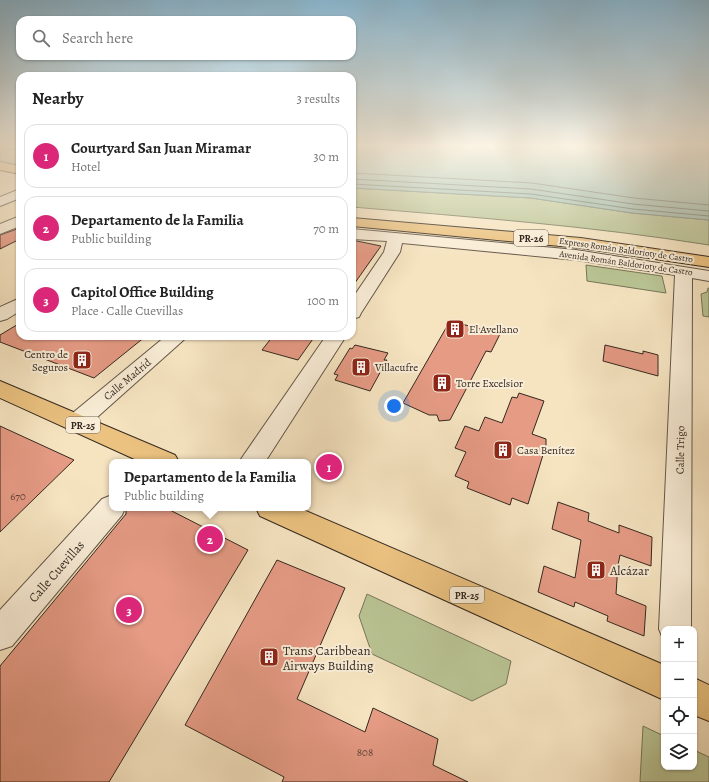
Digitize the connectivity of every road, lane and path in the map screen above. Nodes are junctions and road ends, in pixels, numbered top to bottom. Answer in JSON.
{"nodes":[{"id":1,"x":0,"y":189,"type":"edge"},
{"id":2,"x":16,"y":192,"type":"edge"},
{"id":3,"x":16,"y":195,"type":"edge"},
{"id":4,"x":0,"y":202,"type":"edge"},
{"id":5,"x":356,"y":210,"type":"edge"},
{"id":6,"x":16,"y":222,"type":"edge"},
{"id":7,"x":356,"y":222,"type":"edge"},
{"id":8,"x":0,"y":230,"type":"edge"},
{"id":9,"x":356,"y":234,"type":"edge"},
{"id":10,"x":396,"y":237,"type":"junction"},
{"id":11,"x":709,"y":249,"type":"edge"},
{"id":12,"x":709,"y":262,"type":"edge"},
{"id":13,"x":684,"y":271,"type":"junction"},
{"id":14,"x":709,"y":276,"type":"edge"},
{"id":15,"x":16,"y":305,"type":"edge"},
{"id":16,"x":356,"y":307,"type":"edge"},
{"id":17,"x":0,"y":315,"type":"edge"},
{"id":18,"x":173,"y":340,"type":"edge"},
{"id":19,"x":333,"y":340,"type":"edge"},
{"id":20,"x":0,"y":389,"type":"edge"},
{"id":21,"x":77,"y":422,"type":"junction"},
{"id":22,"x":154,"y":459,"type":"edge"},
{"id":23,"x":254,"y":459,"type":"edge"},
{"id":24,"x":109,"y":510,"type":"edge"},
{"id":25,"x":277,"y":511,"type":"edge"},
{"id":26,"x":675,"y":626,"type":"edge"},
{"id":27,"x":0,"y":634,"type":"edge"},
{"id":28,"x":661,"y":682,"type":"edge"},
{"id":29,"x":697,"y":697,"type":"edge"},
{"id":30,"x":709,"y":702,"type":"edge"}],
"edges":[{"from":1,"to":2,"type":"street"},
{"from":3,"to":4,"type":"street"},
{"from":5,"to":11,"type":"main road","name":"Expreso Román Baldorioty de Castro","number":"PR-26"},
{"from":6,"to":8,"type":"street"},
{"from":7,"to":12,"type":"main road","name":"Expreso Román Baldorioty de Castro","number":"PR-26"},
{"from":9,"to":10,"type":"street","name":"Avenida Román Baldorioty de Castro"},
{"from":10,"to":13,"type":"street","name":"Avenida Román Baldorioty de Castro"},
{"from":10,"to":16,"type":"street"},
{"from":13,"to":14,"type":"street","name":"Avenida Román Baldorioty de Castro"},
{"from":13,"to":26,"type":"street","name":"Calle Trigo"},
{"from":15,"to":17,"type":"street"},
{"from":18,"to":21,"type":"street","name":"Calle Madrid"},
{"from":19,"to":23,"type":"street"},
{"from":20,"to":21,"type":"main road","number":"PR-25"},
{"from":21,"to":22,"type":"main road","number":"PR-25"},
{"from":24,"to":27,"type":"street","name":"Calle Cuevillas"},
{"from":25,"to":28,"type":"main road","number":"PR-25"},
{"from":29,"to":30,"type":"main road"}]}
